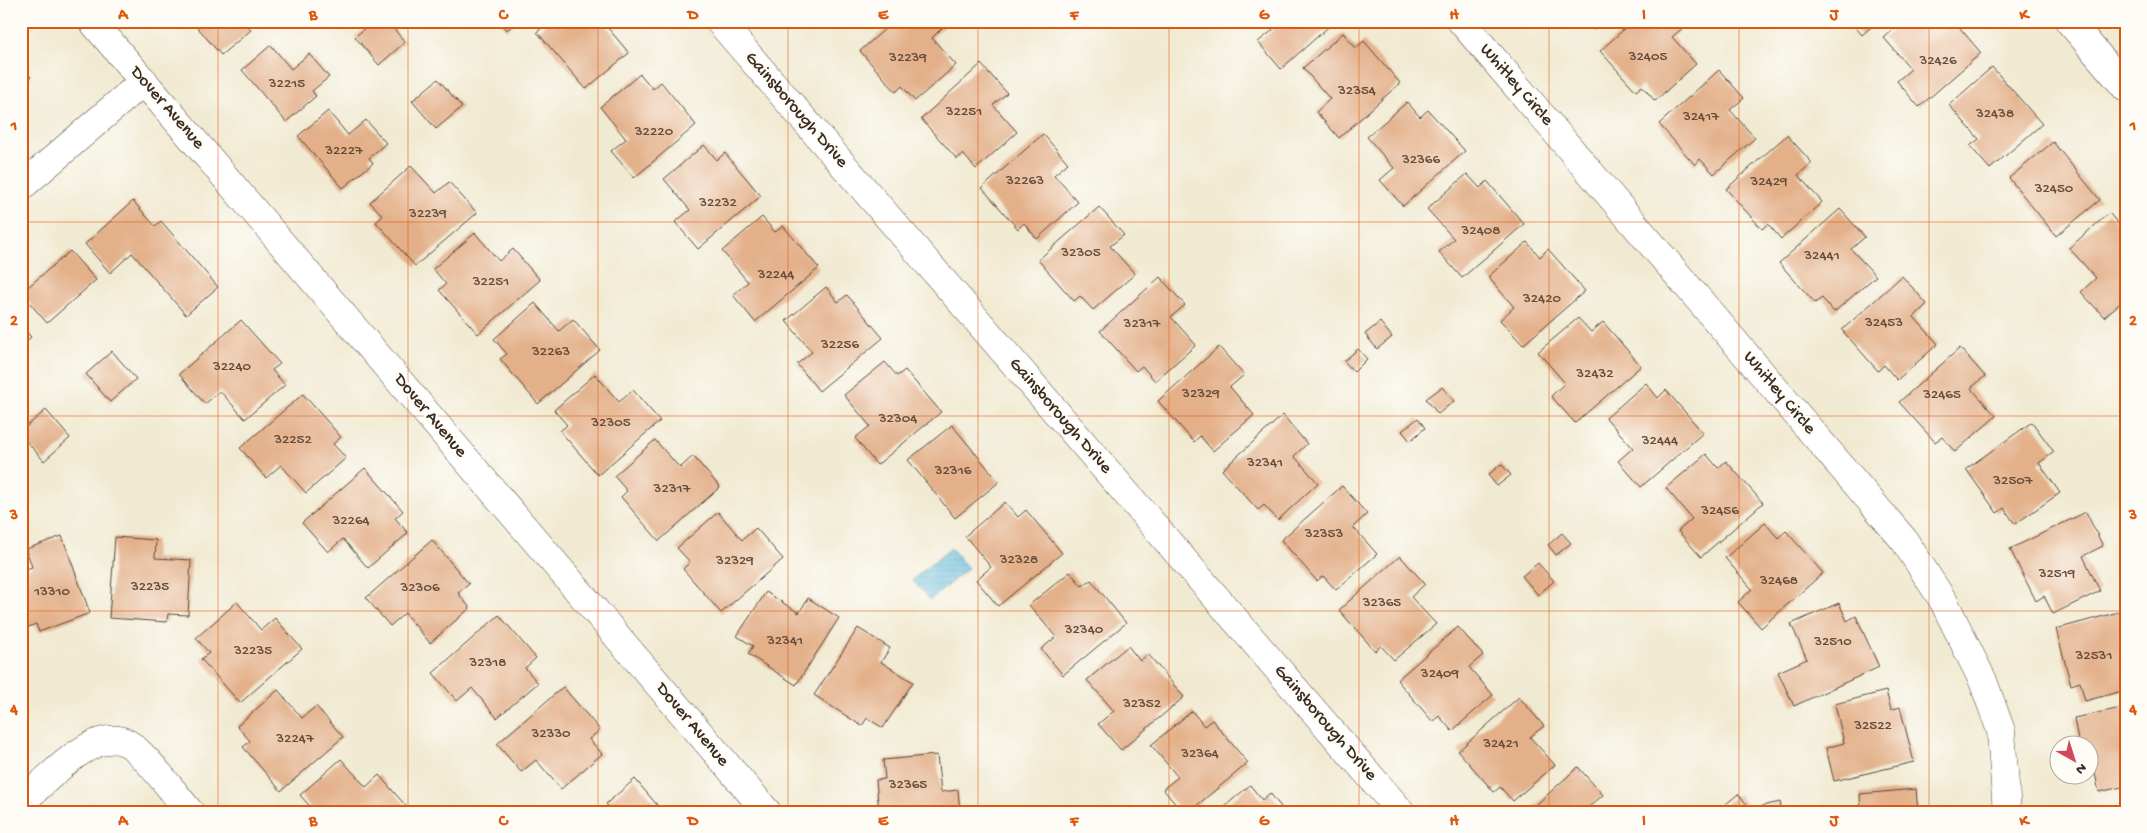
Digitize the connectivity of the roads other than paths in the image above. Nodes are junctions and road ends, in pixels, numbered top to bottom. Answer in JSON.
{"nodes":[{"id":1,"x":92,"y":21,"type":"edge"},
{"id":2,"x":720,"y":21,"type":"edge"},
{"id":3,"x":1461,"y":21,"type":"edge"},
{"id":4,"x":2068,"y":21,"type":"edge"},
{"id":5,"x":144,"y":81,"type":"junction"},
{"id":6,"x":2126,"y":88,"type":"edge"},
{"id":7,"x":21,"y":187,"type":"edge"},
{"id":8,"x":21,"y":803,"type":"edge"},
{"id":9,"x":190,"y":812,"type":"edge"},
{"id":10,"x":766,"y":812,"type":"edge"},
{"id":11,"x":1401,"y":812,"type":"edge"},
{"id":12,"x":2007,"y":812,"type":"edge"}],
"edges":[{"from":1,"to":5,"type":"street","name":"Dover Avenue"},
{"from":2,"to":11,"type":"street","name":"Gainsborough Drive"},
{"from":3,"to":12,"type":"street","name":"Whitley Circle"},
{"from":4,"to":6,"type":"street"},
{"from":5,"to":7,"type":"street"},
{"from":5,"to":10,"type":"street","name":"Dover Avenue"},
{"from":8,"to":9,"type":"street"}]}
